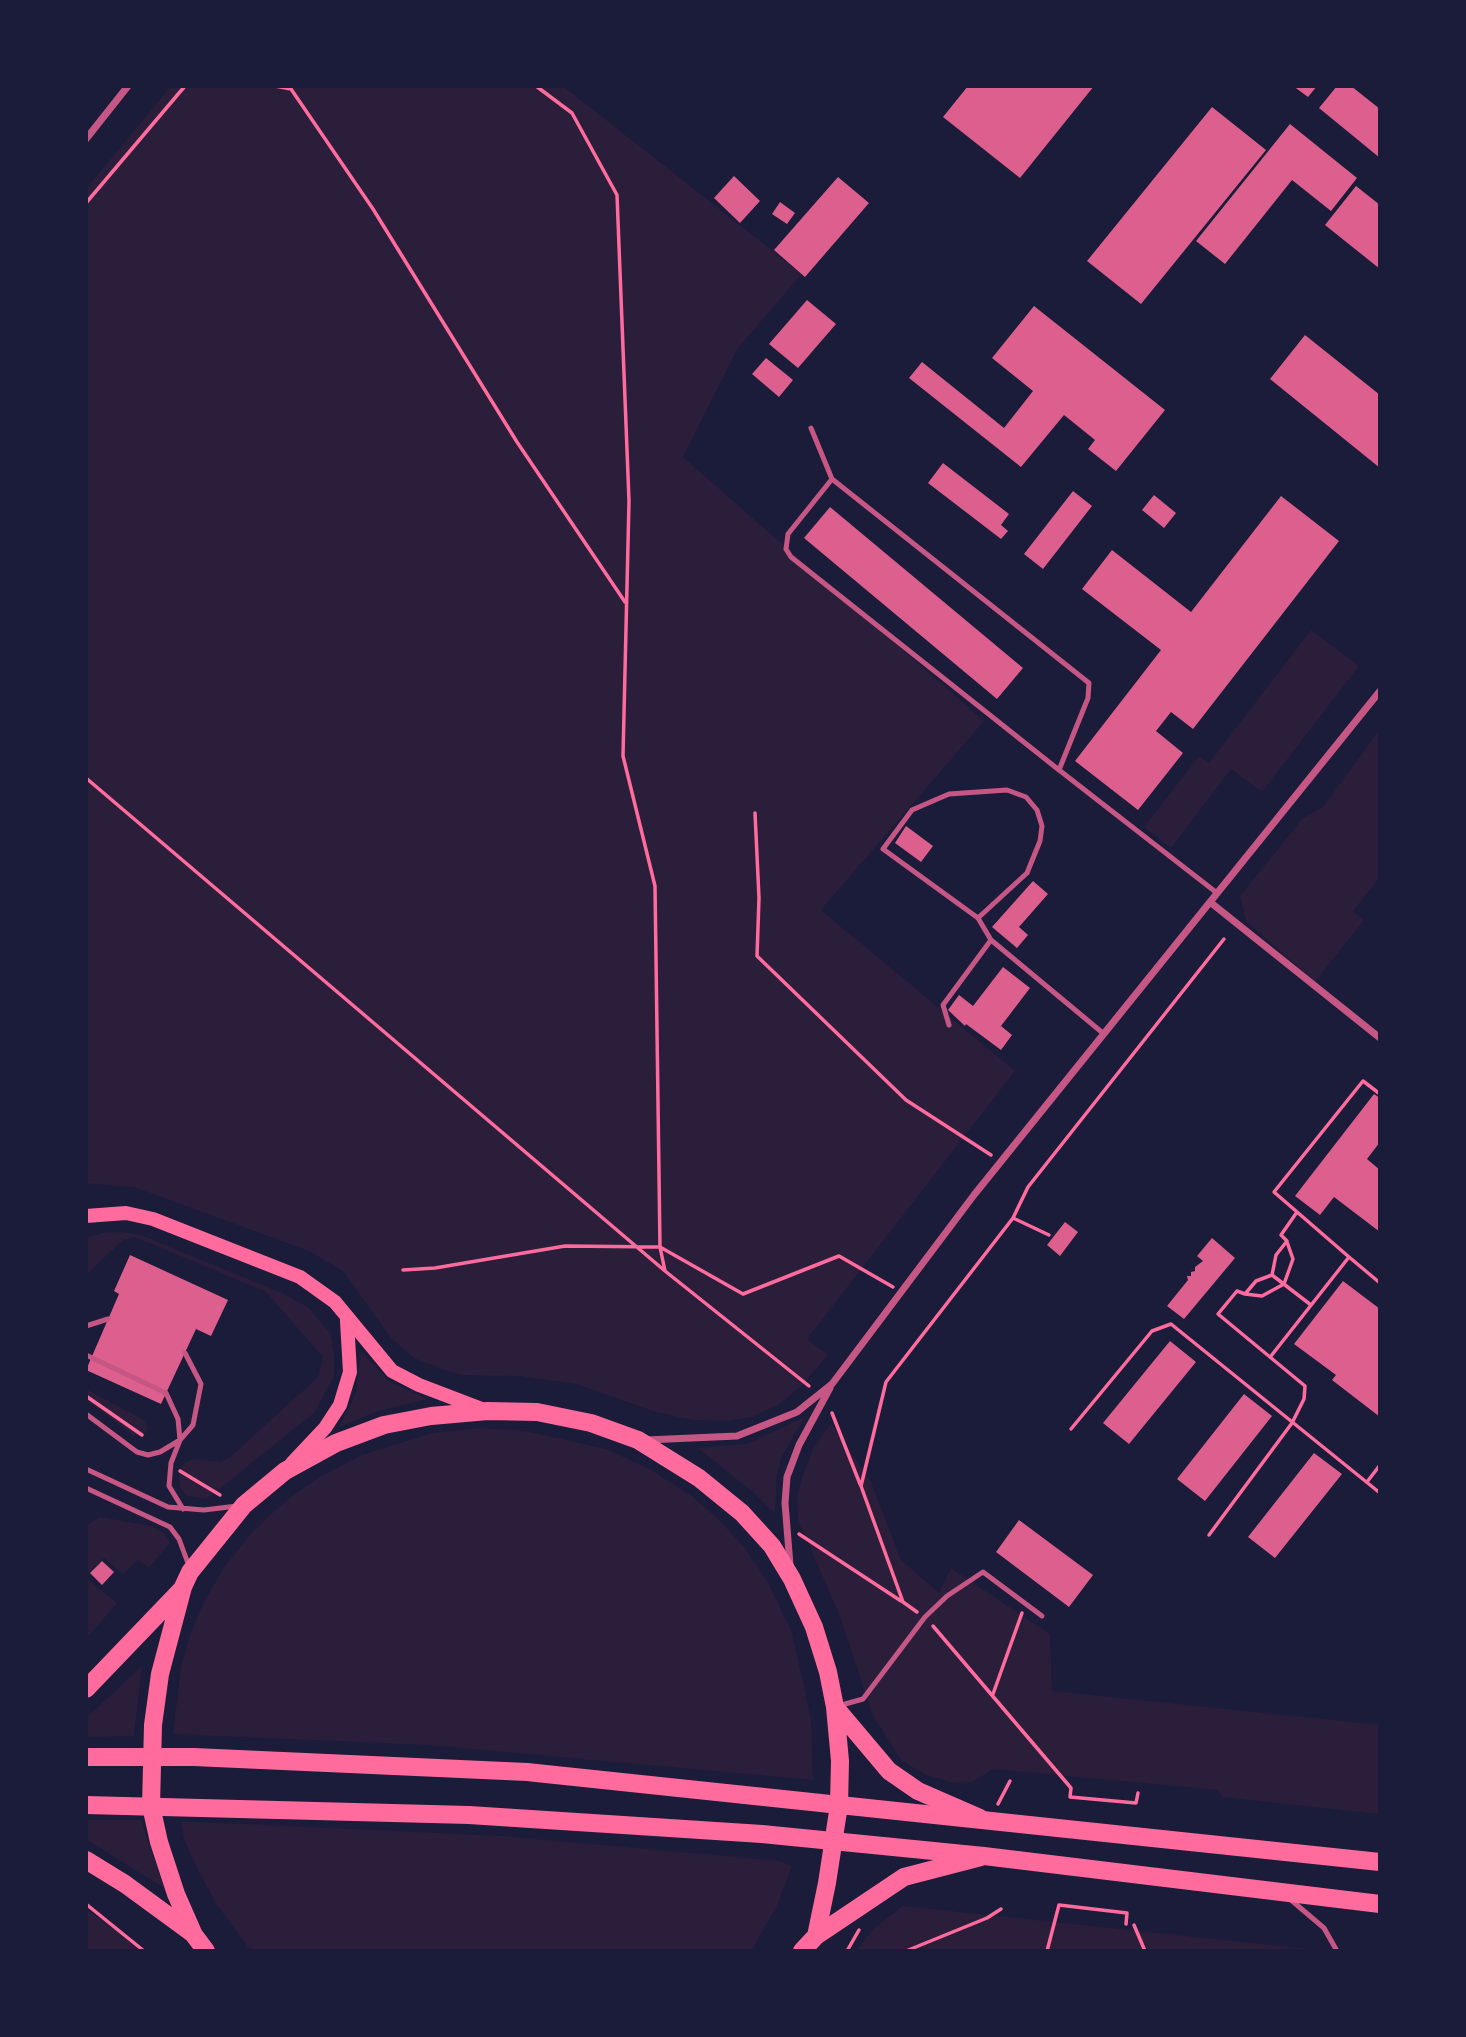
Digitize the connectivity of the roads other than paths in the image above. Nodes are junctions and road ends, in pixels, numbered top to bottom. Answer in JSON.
{"nodes":[{"id":1,"x":128,"y":86,"type":"edge"},
{"id":2,"x":86,"y":139,"type":"edge"},
{"id":3,"x":811,"y":428,"type":"dead end"},
{"id":4,"x":832,"y":479,"type":"junction"},
{"id":5,"x":1380,"y":691,"type":"edge"},
{"id":6,"x":1059,"y":770,"type":"junction"},
{"id":7,"x":1217,"y":892,"type":"junction"},
{"id":8,"x":1210,"y":902,"type":"junction"},
{"id":9,"x":978,"y":918,"type":"junction"},
{"id":10,"x":991,"y":940,"type":"junction"},
{"id":11,"x":949,"y":1026,"type":"dead end"},
{"id":12,"x":1104,"y":1034,"type":"junction"},
{"id":13,"x":1380,"y":1038,"type":"edge"},
{"id":14,"x":86,"y":1216,"type":"edge"},
{"id":15,"x":108,"y":1319,"type":"dead end"},
{"id":16,"x":347,"y":1319,"type":"junction"},
{"id":17,"x":86,"y":1326,"type":"edge"},
{"id":18,"x":185,"y":1353,"type":"dead end"},
{"id":19,"x":86,"y":1355,"type":"edge"},
{"id":20,"x":832,"y":1384,"type":"junction"},
{"id":21,"x":488,"y":1411,"type":"junction"},
{"id":22,"x":86,"y":1414,"type":"edge"},
{"id":23,"x":180,"y":1440,"type":"junction"},
{"id":24,"x":638,"y":1440,"type":"junction"},
{"id":25,"x":86,"y":1469,"type":"edge"},
{"id":26,"x":285,"y":1471,"type":"junction"},
{"id":27,"x":86,"y":1488,"type":"edge"},
{"id":28,"x":244,"y":1505,"type":"junction"},
{"id":29,"x":183,"y":1509,"type":"junction"},
{"id":30,"x":792,"y":1579,"type":"junction"},
{"id":31,"x":187,"y":1580,"type":"junction"},
{"id":32,"x":1042,"y":1616,"type":"dead end"},
{"id":33,"x":86,"y":1689,"type":"edge"},
{"id":34,"x":835,"y":1707,"type":"junction"},
{"id":35,"x":86,"y":1756,"type":"edge"},
{"id":36,"x":151,"y":1757,"type":"junction"},
{"id":37,"x":86,"y":1805,"type":"edge"},
{"id":38,"x":839,"y":1805,"type":"junction"},
{"id":39,"x":151,"y":1806,"type":"junction"},
{"id":40,"x":989,"y":1822,"type":"junction"},
{"id":41,"x":834,"y":1842,"type":"junction"},
{"id":42,"x":984,"y":1856,"type":"junction"},
{"id":43,"x":86,"y":1860,"type":"edge"},
{"id":44,"x":1380,"y":1861,"type":"edge"},
{"id":45,"x":1283,"y":1893,"type":"junction"},
{"id":46,"x":1380,"y":1904,"type":"edge"},
{"id":47,"x":196,"y":1943,"type":"edge"},
{"id":48,"x":809,"y":1946,"type":"edge"},
{"id":49,"x":206,"y":1951,"type":"edge"},
{"id":50,"x":1337,"y":1951,"type":"edge"}],
"edges":[{"from":1,"to":2,"type":"street"},
{"from":3,"to":4,"type":"lane"},
{"from":4,"to":6,"type":"lane"},
{"from":4,"to":6,"type":"lane"},
{"from":5,"to":7,"type":"street"},
{"from":6,"to":7,"type":"lane"},
{"from":7,"to":8,"type":"street"},
{"from":8,"to":12,"type":"street"},
{"from":8,"to":13,"type":"street"},
{"from":9,"to":9,"type":"lane"},
{"from":9,"to":10,"type":"lane"},
{"from":10,"to":11,"type":"lane"},
{"from":10,"to":12,"type":"lane"},
{"from":12,"to":20,"type":"street"},
{"from":14,"to":16,"type":"main road"},
{"from":15,"to":17,"type":"lane"},
{"from":16,"to":21,"type":"main road"},
{"from":16,"to":26,"type":"main road"},
{"from":18,"to":23,"type":"lane"},
{"from":19,"to":23,"type":"lane"},
{"from":20,"to":24,"type":"street"},
{"from":20,"to":30,"type":"street"},
{"from":21,"to":24,"type":"main road"},
{"from":21,"to":26,"type":"main road"},
{"from":22,"to":23,"type":"lane"},
{"from":23,"to":29,"type":"lane"},
{"from":24,"to":30,"type":"main road"},
{"from":25,"to":29,"type":"lane"},
{"from":26,"to":28,"type":"main road"},
{"from":27,"to":31,"type":"lane"},
{"from":28,"to":29,"type":"lane"},
{"from":28,"to":31,"type":"main road"},
{"from":30,"to":34,"type":"main road"},
{"from":31,"to":33,"type":"main road"},
{"from":31,"to":36,"type":"main road"},
{"from":32,"to":34,"type":"lane"},
{"from":34,"to":38,"type":"main road"},
{"from":34,"to":40,"type":"main road"},
{"from":35,"to":36,"type":"main road"},
{"from":36,"to":38,"type":"main road"},
{"from":36,"to":39,"type":"main road"},
{"from":37,"to":39,"type":"main road"},
{"from":38,"to":40,"type":"main road"},
{"from":38,"to":41,"type":"main road"},
{"from":39,"to":41,"type":"main road"},
{"from":39,"to":47,"type":"main road"},
{"from":40,"to":44,"type":"main road"},
{"from":41,"to":42,"type":"main road"},
{"from":41,"to":48,"type":"main road"},
{"from":42,"to":45,"type":"main road"},
{"from":42,"to":48,"type":"main road"},
{"from":43,"to":47,"type":"main road"},
{"from":45,"to":46,"type":"main road"},
{"from":45,"to":50,"type":"lane"},
{"from":47,"to":49,"type":"main road"}]}
